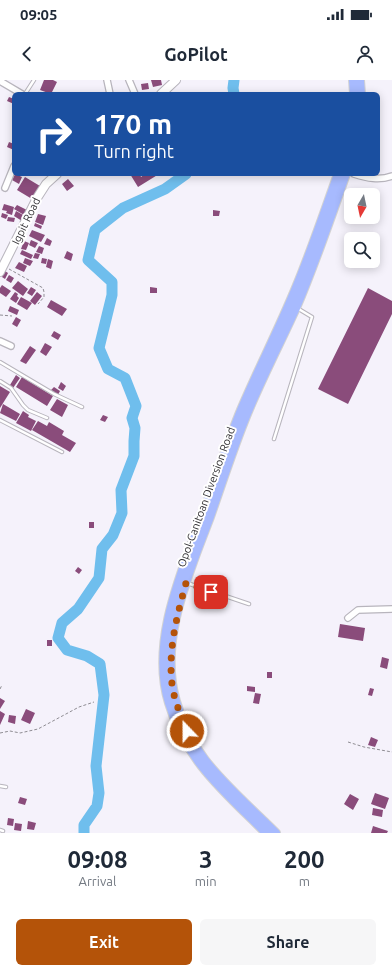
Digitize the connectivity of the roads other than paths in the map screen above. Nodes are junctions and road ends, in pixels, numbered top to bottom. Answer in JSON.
{"nodes":[{"id":1,"x":34,"y":80,"type":"edge"},
{"id":2,"x":107,"y":80,"type":"edge"},
{"id":3,"x":129,"y":80,"type":"edge"},
{"id":4,"x":176,"y":80,"type":"edge"},
{"id":5,"x":353,"y":80,"type":"edge"},
{"id":6,"x":360,"y":80,"type":"edge"},
{"id":7,"x":0,"y":81,"type":"edge"},
{"id":8,"x":19,"y":92,"type":"edge"},
{"id":9,"x":26,"y":92,"type":"edge"},
{"id":10,"x":110,"y":92,"type":"edge"},
{"id":11,"x":134,"y":92,"type":"edge"},
{"id":12,"x":163,"y":92,"type":"edge"},
{"id":13,"x":354,"y":92,"type":"edge"},
{"id":14,"x":361,"y":92,"type":"edge"},
{"id":15,"x":12,"y":171,"type":"edge"},
{"id":16,"x":55,"y":176,"type":"edge"},
{"id":17,"x":337,"y":176,"type":"edge"},
{"id":18,"x":345,"y":176,"type":"edge"},
{"id":19,"x":362,"y":176,"type":"edge"},
{"id":20,"x":392,"y":176,"type":"edge"},
{"id":21,"x":5,"y":188,"type":"dead end"},
{"id":22,"x":2,"y":269,"type":"edge"},
{"id":23,"x":296,"y":307,"type":"junction"},
{"id":24,"x":0,"y":341,"type":"edge"},
{"id":25,"x":11,"y":346,"type":"dead end"},
{"id":26,"x":0,"y":362,"type":"edge"},
{"id":27,"x":0,"y":381,"type":"edge"},
{"id":28,"x":82,"y":407,"type":"dead end"},
{"id":29,"x":47,"y":418,"type":"dead end"},
{"id":30,"x":0,"y":420,"type":"edge"},
{"id":31,"x":274,"y":439,"type":"dead end"},
{"id":32,"x":62,"y":452,"type":"dead end"},
{"id":33,"x":186,"y":583,"type":"junction"},
{"id":34,"x":249,"y":604,"type":"dead end"},
{"id":35,"x":392,"y":609,"type":"edge"},
{"id":36,"x":348,"y":618,"type":"dead end"},
{"id":37,"x":0,"y":786,"type":"edge"},
{"id":38,"x":6,"y":787,"type":"dead end"},
{"id":39,"x":266,"y":833,"type":"edge"},
{"id":40,"x":276,"y":833,"type":"edge"}],
"edges":[{"from":1,"to":9,"type":"lane"},
{"from":2,"to":10,"type":"street"},
{"from":3,"to":11,"type":"street"},
{"from":4,"to":12,"type":"street"},
{"from":5,"to":13,"type":"main road"},
{"from":6,"to":14,"type":"main road"},
{"from":7,"to":8,"type":"street"},
{"from":15,"to":21,"type":"street"},
{"from":16,"to":22,"type":"street","name":"Igpit Road"},
{"from":17,"to":39,"type":"main road","name":"Opol-Canitoan Diversion Road"},
{"from":18,"to":23,"type":"main road","name":"Opol-Canitoan Diversion Road"},
{"from":19,"to":20,"type":"street"},
{"from":23,"to":31,"type":"lane"},
{"from":23,"to":33,"type":"main road","name":"Opol-Canitoan Diversion Road"},
{"from":24,"to":25,"type":"street"},
{"from":26,"to":28,"type":"lane"},
{"from":27,"to":29,"type":"lane"},
{"from":30,"to":32,"type":"lane"},
{"from":33,"to":34,"type":"lane"},
{"from":33,"to":40,"type":"main road","name":"Opol-Canitoan Diversion Road"},
{"from":35,"to":36,"type":"street"},
{"from":37,"to":38,"type":"lane"}]}
